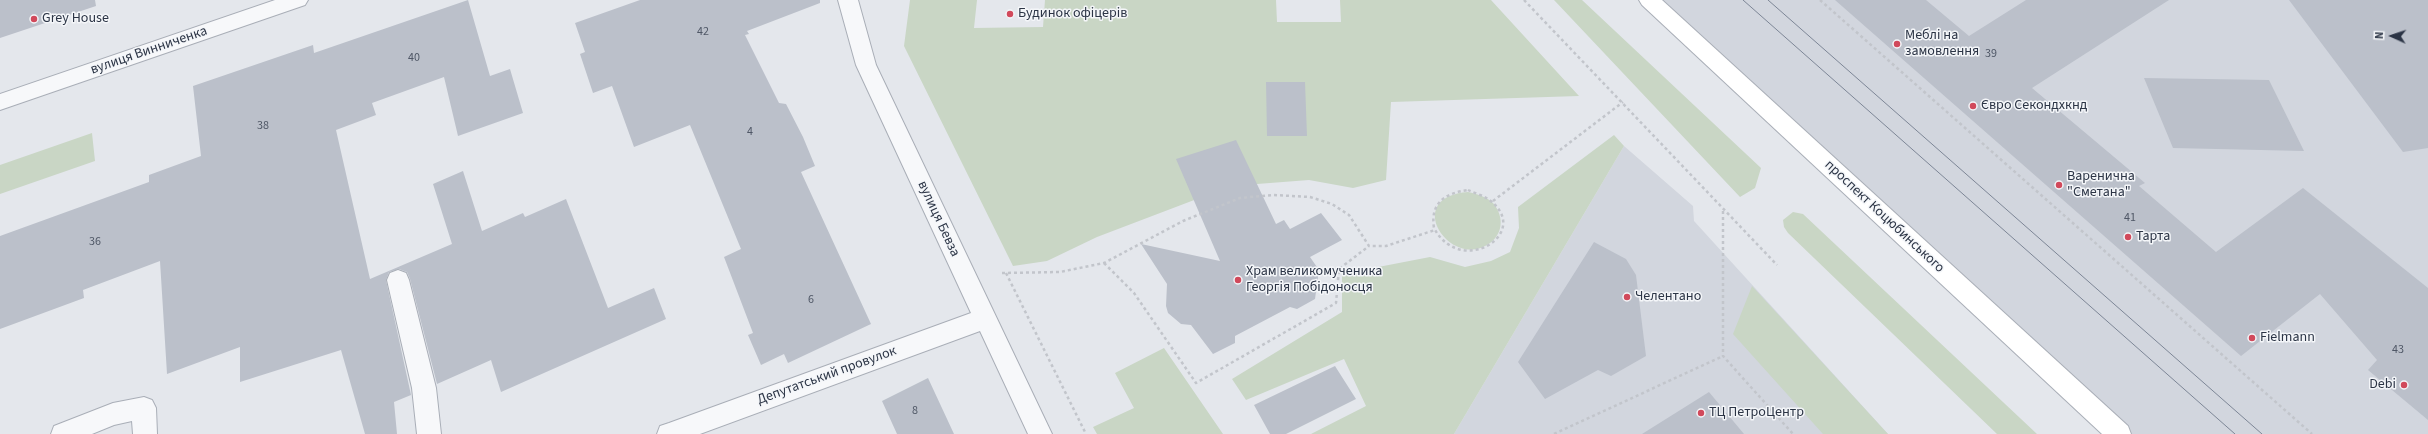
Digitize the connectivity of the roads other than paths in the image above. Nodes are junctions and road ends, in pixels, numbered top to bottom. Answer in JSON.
{"nodes":[{"id":1,"x":298,"y":0,"type":"edge"},
{"id":2,"x":848,"y":0,"type":"edge"},
{"id":3,"x":1649,"y":0,"type":"edge"},
{"id":4,"x":0,"y":102,"type":"edge"},
{"id":5,"x":398,"y":280,"type":"dead end"},
{"id":6,"x":986,"y":318,"type":"junction"},
{"id":7,"x":63,"y":434,"type":"edge"},
{"id":8,"x":145,"y":434,"type":"edge"},
{"id":9,"x":429,"y":434,"type":"edge"},
{"id":10,"x":669,"y":434,"type":"edge"},
{"id":11,"x":1040,"y":434,"type":"edge"},
{"id":12,"x":2119,"y":434,"type":"edge"}],
"edges":[{"from":1,"to":4,"type":"street","name":"вулиця Винниченка"},
{"from":2,"to":6,"type":"street","name":"вулиця Бевза"},
{"from":3,"to":12,"type":"main road","name":"проспект Коцюбинського"},
{"from":5,"to":9,"type":"street"},
{"from":6,"to":10,"type":"street","name":"Депутатський провулок"},
{"from":6,"to":11,"type":"street","name":"вулиця Бевза"},
{"from":7,"to":8,"type":"street"}]}
